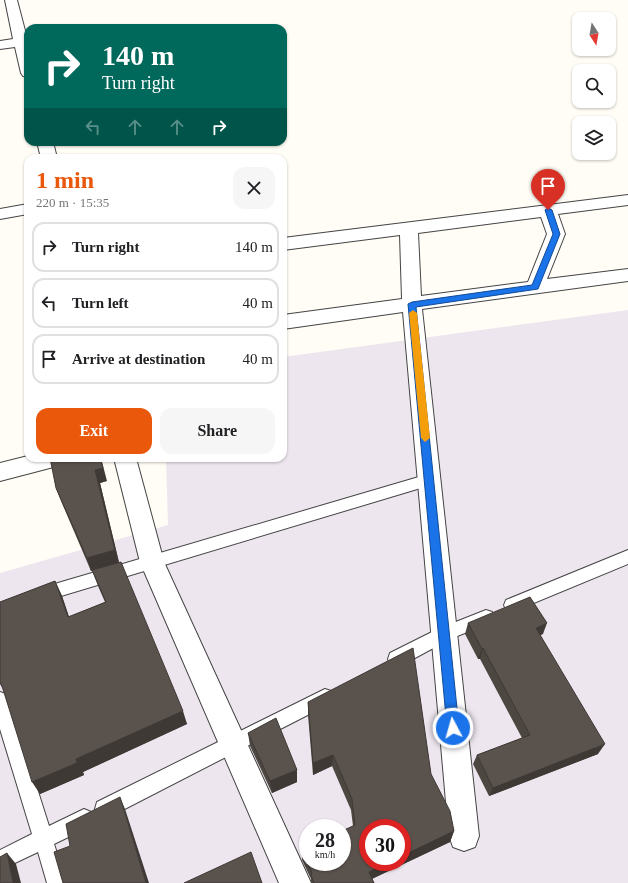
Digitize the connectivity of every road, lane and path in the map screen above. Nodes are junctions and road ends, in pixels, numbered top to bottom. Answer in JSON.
{"nodes":[{"id":1,"x":11,"y":0,"type":"edge"},
{"id":2,"x":20,"y":42,"type":"junction"},
{"id":3,"x":0,"y":45,"type":"edge"},
{"id":4,"x":24,"y":58,"type":"edge"},
{"id":5,"x":628,"y":200,"type":"edge"},
{"id":6,"x":24,"y":210,"type":"edge"},
{"id":7,"x":548,"y":210,"type":"junction"},
{"id":8,"x":0,"y":214,"type":"edge"},
{"id":9,"x":409,"y":229,"type":"junction"},
{"id":10,"x":287,"y":244,"type":"edge"},
{"id":11,"x":628,"y":275,"type":"edge"},
{"id":12,"x":535,"y":287,"type":"junction"},
{"id":13,"x":412,"y":304,"type":"junction"},
{"id":14,"x":287,"y":321,"type":"edge"},
{"id":15,"x":41,"y":462,"type":"edge"},
{"id":16,"x":126,"y":462,"type":"edge"},
{"id":17,"x":0,"y":472,"type":"edge"},
{"id":18,"x":429,"y":480,"type":"junction"},
{"id":19,"x":628,"y":556,"type":"edge"},
{"id":20,"x":152,"y":562,"type":"junction"},
{"id":21,"x":28,"y":601,"type":"edge"},
{"id":22,"x":444,"y":634,"type":"junction"},
{"id":23,"x":380,"y":667,"type":"edge"},
{"id":24,"x":338,"y":689,"type":"edge"},
{"id":25,"x":0,"y":700,"type":"edge"},
{"id":26,"x":233,"y":744,"type":"junction"},
{"id":27,"x":464,"y":836,"type":"dead end"},
{"id":28,"x":43,"y":839,"type":"junction"},
{"id":29,"x":0,"y":860,"type":"edge"},
{"id":30,"x":57,"y":883,"type":"edge"},
{"id":31,"x":295,"y":883,"type":"edge"}],
"edges":[{"from":1,"to":2,"type":"street"},
{"from":2,"to":3,"type":"street"},
{"from":2,"to":4,"type":"street"},
{"from":5,"to":7,"type":"street"},
{"from":6,"to":8,"type":"street"},
{"from":7,"to":9,"type":"street"},
{"from":7,"to":12,"type":"street"},
{"from":9,"to":10,"type":"street"},
{"from":9,"to":13,"type":"street"},
{"from":11,"to":12,"type":"street"},
{"from":12,"to":13,"type":"street"},
{"from":13,"to":14,"type":"street"},
{"from":13,"to":18,"type":"street"},
{"from":15,"to":17,"type":"street"},
{"from":16,"to":20,"type":"street"},
{"from":18,"to":20,"type":"lane"},
{"from":18,"to":22,"type":"street"},
{"from":19,"to":22,"type":"lane"},
{"from":20,"to":21,"type":"lane"},
{"from":20,"to":26,"type":"street"},
{"from":22,"to":23,"type":"lane"},
{"from":22,"to":27,"type":"street"},
{"from":24,"to":26,"type":"lane"},
{"from":25,"to":28,"type":"lane"},
{"from":26,"to":28,"type":"lane"},
{"from":26,"to":31,"type":"street"},
{"from":28,"to":29,"type":"lane"},
{"from":28,"to":30,"type":"lane"}]}
